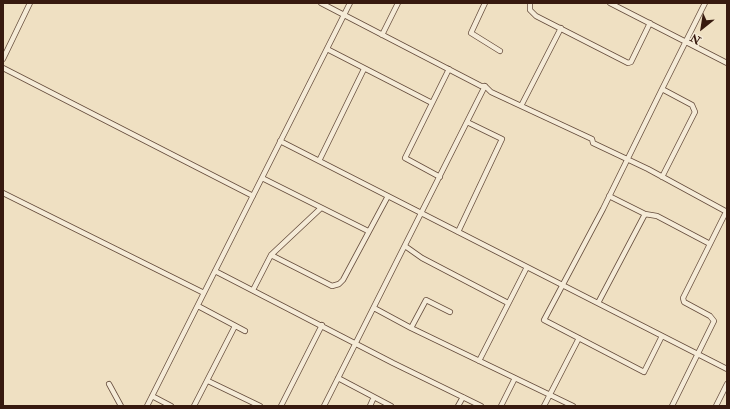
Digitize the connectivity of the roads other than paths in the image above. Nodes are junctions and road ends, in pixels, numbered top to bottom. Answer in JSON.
{"nodes":[{"id":1,"x":30,"y":3,"type":"edge"},
{"id":2,"x":321,"y":3,"type":"edge"},
{"id":3,"x":350,"y":3,"type":"edge"},
{"id":4,"x":398,"y":3,"type":"edge"},
{"id":5,"x":485,"y":3,"type":"edge"},
{"id":6,"x":530,"y":3,"type":"edge"},
{"id":7,"x":610,"y":3,"type":"edge"},
{"id":8,"x":705,"y":3,"type":"edge"},
{"id":9,"x":344,"y":15,"type":"junction"},
{"id":10,"x":650,"y":23,"type":"junction"},
{"id":11,"x":561,"y":28,"type":"junction"},
{"id":12,"x":382,"y":35,"type":"junction"},
{"id":13,"x":686,"y":42,"type":"junction"},
{"id":14,"x":327,"y":49,"type":"junction"},
{"id":15,"x":500,"y":51,"type":"dead end"},
{"id":16,"x":3,"y":58,"type":"edge"},
{"id":17,"x":727,"y":63,"type":"edge"},
{"id":18,"x":3,"y":68,"type":"edge"},
{"id":19,"x":364,"y":69,"type":"junction"},
{"id":20,"x":449,"y":69,"type":"junction"},
{"id":21,"x":485,"y":86,"type":"junction"},
{"id":22,"x":662,"y":89,"type":"junction"},
{"id":23,"x":432,"y":103,"type":"junction"},
{"id":24,"x":522,"y":106,"type":"junction"},
{"id":25,"x":467,"y":122,"type":"junction"},
{"id":26,"x":280,"y":142,"type":"junction"},
{"id":27,"x":626,"y":159,"type":"junction"},
{"id":28,"x":319,"y":161,"type":"junction"},
{"id":29,"x":440,"y":177,"type":"junction"},
{"id":30,"x":662,"y":177,"type":"junction"},
{"id":31,"x":262,"y":178,"type":"junction"},
{"id":32,"x":3,"y":193,"type":"edge"},
{"id":33,"x":253,"y":196,"type":"junction"},
{"id":34,"x":388,"y":196,"type":"junction"},
{"id":35,"x":609,"y":196,"type":"junction"},
{"id":36,"x":321,"y":208,"type":"junction"},
{"id":37,"x":727,"y":212,"type":"edge"},
{"id":38,"x":421,"y":213,"type":"junction"},
{"id":39,"x":645,"y":214,"type":"junction"},
{"id":40,"x":368,"y":231,"type":"junction"},
{"id":41,"x":458,"y":232,"type":"junction"},
{"id":42,"x":710,"y":244,"type":"junction"},
{"id":43,"x":405,"y":246,"type":"junction"},
{"id":44,"x":271,"y":255,"type":"junction"},
{"id":45,"x":526,"y":267,"type":"junction"},
{"id":46,"x":215,"y":271,"type":"junction"},
{"id":47,"x":562,"y":285,"type":"junction"},
{"id":48,"x":253,"y":290,"type":"junction"},
{"id":49,"x":204,"y":293,"type":"junction"},
{"id":50,"x":508,"y":303,"type":"junction"},
{"id":51,"x":598,"y":303,"type":"junction"},
{"id":52,"x":198,"y":306,"type":"junction"},
{"id":53,"x":374,"y":308,"type":"junction"},
{"id":54,"x":450,"y":312,"type":"dead end"},
{"id":55,"x":322,"y":325,"type":"junction"},
{"id":56,"x":235,"y":326,"type":"junction"},
{"id":57,"x":411,"y":328,"type":"junction"},
{"id":58,"x":245,"y":331,"type":"dead end"},
{"id":59,"x":662,"y":336,"type":"junction"},
{"id":60,"x":579,"y":338,"type":"junction"},
{"id":61,"x":356,"y":343,"type":"junction"},
{"id":62,"x":698,"y":354,"type":"junction"},
{"id":63,"x":479,"y":361,"type":"junction"},
{"id":64,"x":727,"y":369,"type":"edge"},
{"id":65,"x":338,"y":378,"type":"junction"},
{"id":66,"x":515,"y":378,"type":"junction"},
{"id":67,"x":208,"y":381,"type":"junction"},
{"id":68,"x":109,"y":384,"type":"dead end"},
{"id":69,"x":727,"y":384,"type":"edge"},
{"id":70,"x":550,"y":394,"type":"junction"},
{"id":71,"x":152,"y":396,"type":"junction"},
{"id":72,"x":374,"y":397,"type":"junction"},
{"id":73,"x":462,"y":397,"type":"junction"},
{"id":74,"x":121,"y":406,"type":"edge"},
{"id":75,"x":147,"y":406,"type":"edge"},
{"id":76,"x":171,"y":406,"type":"edge"},
{"id":77,"x":194,"y":406,"type":"edge"},
{"id":78,"x":260,"y":406,"type":"edge"},
{"id":79,"x":281,"y":406,"type":"edge"},
{"id":80,"x":324,"y":406,"type":"edge"},
{"id":81,"x":370,"y":406,"type":"edge"},
{"id":82,"x":391,"y":406,"type":"edge"},
{"id":83,"x":458,"y":406,"type":"edge"},
{"id":84,"x":481,"y":406,"type":"edge"},
{"id":85,"x":501,"y":406,"type":"edge"},
{"id":86,"x":544,"y":406,"type":"edge"},
{"id":87,"x":573,"y":406,"type":"edge"},
{"id":88,"x":672,"y":406,"type":"edge"},
{"id":89,"x":716,"y":406,"type":"edge"}],
"edges":[{"from":1,"to":16,"type":"street"},
{"from":2,"to":9,"type":"street"},
{"from":3,"to":9,"type":"street"},
{"from":4,"to":12,"type":"street"},
{"from":5,"to":15,"type":"street"},
{"from":6,"to":11,"type":"street"},
{"from":7,"to":10,"type":"street"},
{"from":8,"to":13,"type":"street"},
{"from":9,"to":12,"type":"street"},
{"from":9,"to":14,"type":"street"},
{"from":10,"to":11,"type":"street"},
{"from":10,"to":13,"type":"street"},
{"from":11,"to":24,"type":"street"},
{"from":12,"to":20,"type":"street"},
{"from":13,"to":17,"type":"street"},
{"from":13,"to":22,"type":"street"},
{"from":14,"to":19,"type":"street"},
{"from":14,"to":26,"type":"street"},
{"from":18,"to":33,"type":"street"},
{"from":19,"to":23,"type":"street"},
{"from":19,"to":28,"type":"street"},
{"from":20,"to":21,"type":"street"},
{"from":20,"to":23,"type":"street"},
{"from":21,"to":24,"type":"street"},
{"from":21,"to":25,"type":"street"},
{"from":22,"to":27,"type":"street"},
{"from":22,"to":30,"type":"street"},
{"from":23,"to":29,"type":"street"},
{"from":24,"to":27,"type":"street"},
{"from":25,"to":29,"type":"street"},
{"from":25,"to":41,"type":"street"},
{"from":26,"to":28,"type":"street"},
{"from":26,"to":31,"type":"street"},
{"from":27,"to":30,"type":"street"},
{"from":27,"to":35,"type":"street"},
{"from":28,"to":34,"type":"street"},
{"from":29,"to":38,"type":"street"},
{"from":30,"to":37,"type":"street"},
{"from":31,"to":33,"type":"street"},
{"from":31,"to":36,"type":"street"},
{"from":32,"to":49,"type":"street"},
{"from":33,"to":46,"type":"street"},
{"from":34,"to":38,"type":"street"},
{"from":34,"to":40,"type":"street"},
{"from":35,"to":39,"type":"street"},
{"from":35,"to":47,"type":"street"},
{"from":36,"to":40,"type":"street"},
{"from":36,"to":44,"type":"street"},
{"from":37,"to":42,"type":"street"},
{"from":38,"to":41,"type":"street"},
{"from":38,"to":43,"type":"street"},
{"from":39,"to":42,"type":"street"},
{"from":39,"to":51,"type":"street"},
{"from":40,"to":44,"type":"street"},
{"from":41,"to":45,"type":"street"},
{"from":42,"to":62,"type":"street"},
{"from":43,"to":50,"type":"street"},
{"from":43,"to":53,"type":"street"},
{"from":44,"to":48,"type":"street"},
{"from":45,"to":47,"type":"street"},
{"from":45,"to":50,"type":"street"},
{"from":46,"to":48,"type":"street"},
{"from":46,"to":49,"type":"street"},
{"from":47,"to":51,"type":"street"},
{"from":47,"to":60,"type":"street"},
{"from":48,"to":55,"type":"street"},
{"from":49,"to":52,"type":"street"},
{"from":50,"to":63,"type":"street"},
{"from":51,"to":59,"type":"street"},
{"from":52,"to":56,"type":"street"},
{"from":52,"to":71,"type":"street"},
{"from":53,"to":57,"type":"street"},
{"from":53,"to":61,"type":"street"},
{"from":54,"to":57,"type":"street"},
{"from":55,"to":61,"type":"street"},
{"from":55,"to":79,"type":"street"},
{"from":56,"to":58,"type":"street"},
{"from":56,"to":67,"type":"street"},
{"from":57,"to":63,"type":"street"},
{"from":59,"to":60,"type":"street"},
{"from":59,"to":62,"type":"street"},
{"from":60,"to":70,"type":"street"},
{"from":61,"to":65,"type":"street"},
{"from":61,"to":73,"type":"street"},
{"from":62,"to":64,"type":"street"},
{"from":62,"to":88,"type":"street"},
{"from":63,"to":66,"type":"street"},
{"from":65,"to":72,"type":"street"},
{"from":65,"to":80,"type":"street"},
{"from":66,"to":70,"type":"street"},
{"from":66,"to":85,"type":"street"},
{"from":67,"to":77,"type":"street"},
{"from":67,"to":78,"type":"street"},
{"from":68,"to":74,"type":"street"},
{"from":69,"to":89,"type":"street"},
{"from":70,"to":86,"type":"street"},
{"from":70,"to":87,"type":"street"},
{"from":71,"to":75,"type":"street"},
{"from":71,"to":76,"type":"street"},
{"from":72,"to":81,"type":"street"},
{"from":72,"to":82,"type":"street"},
{"from":73,"to":83,"type":"street"},
{"from":73,"to":84,"type":"street"}]}
